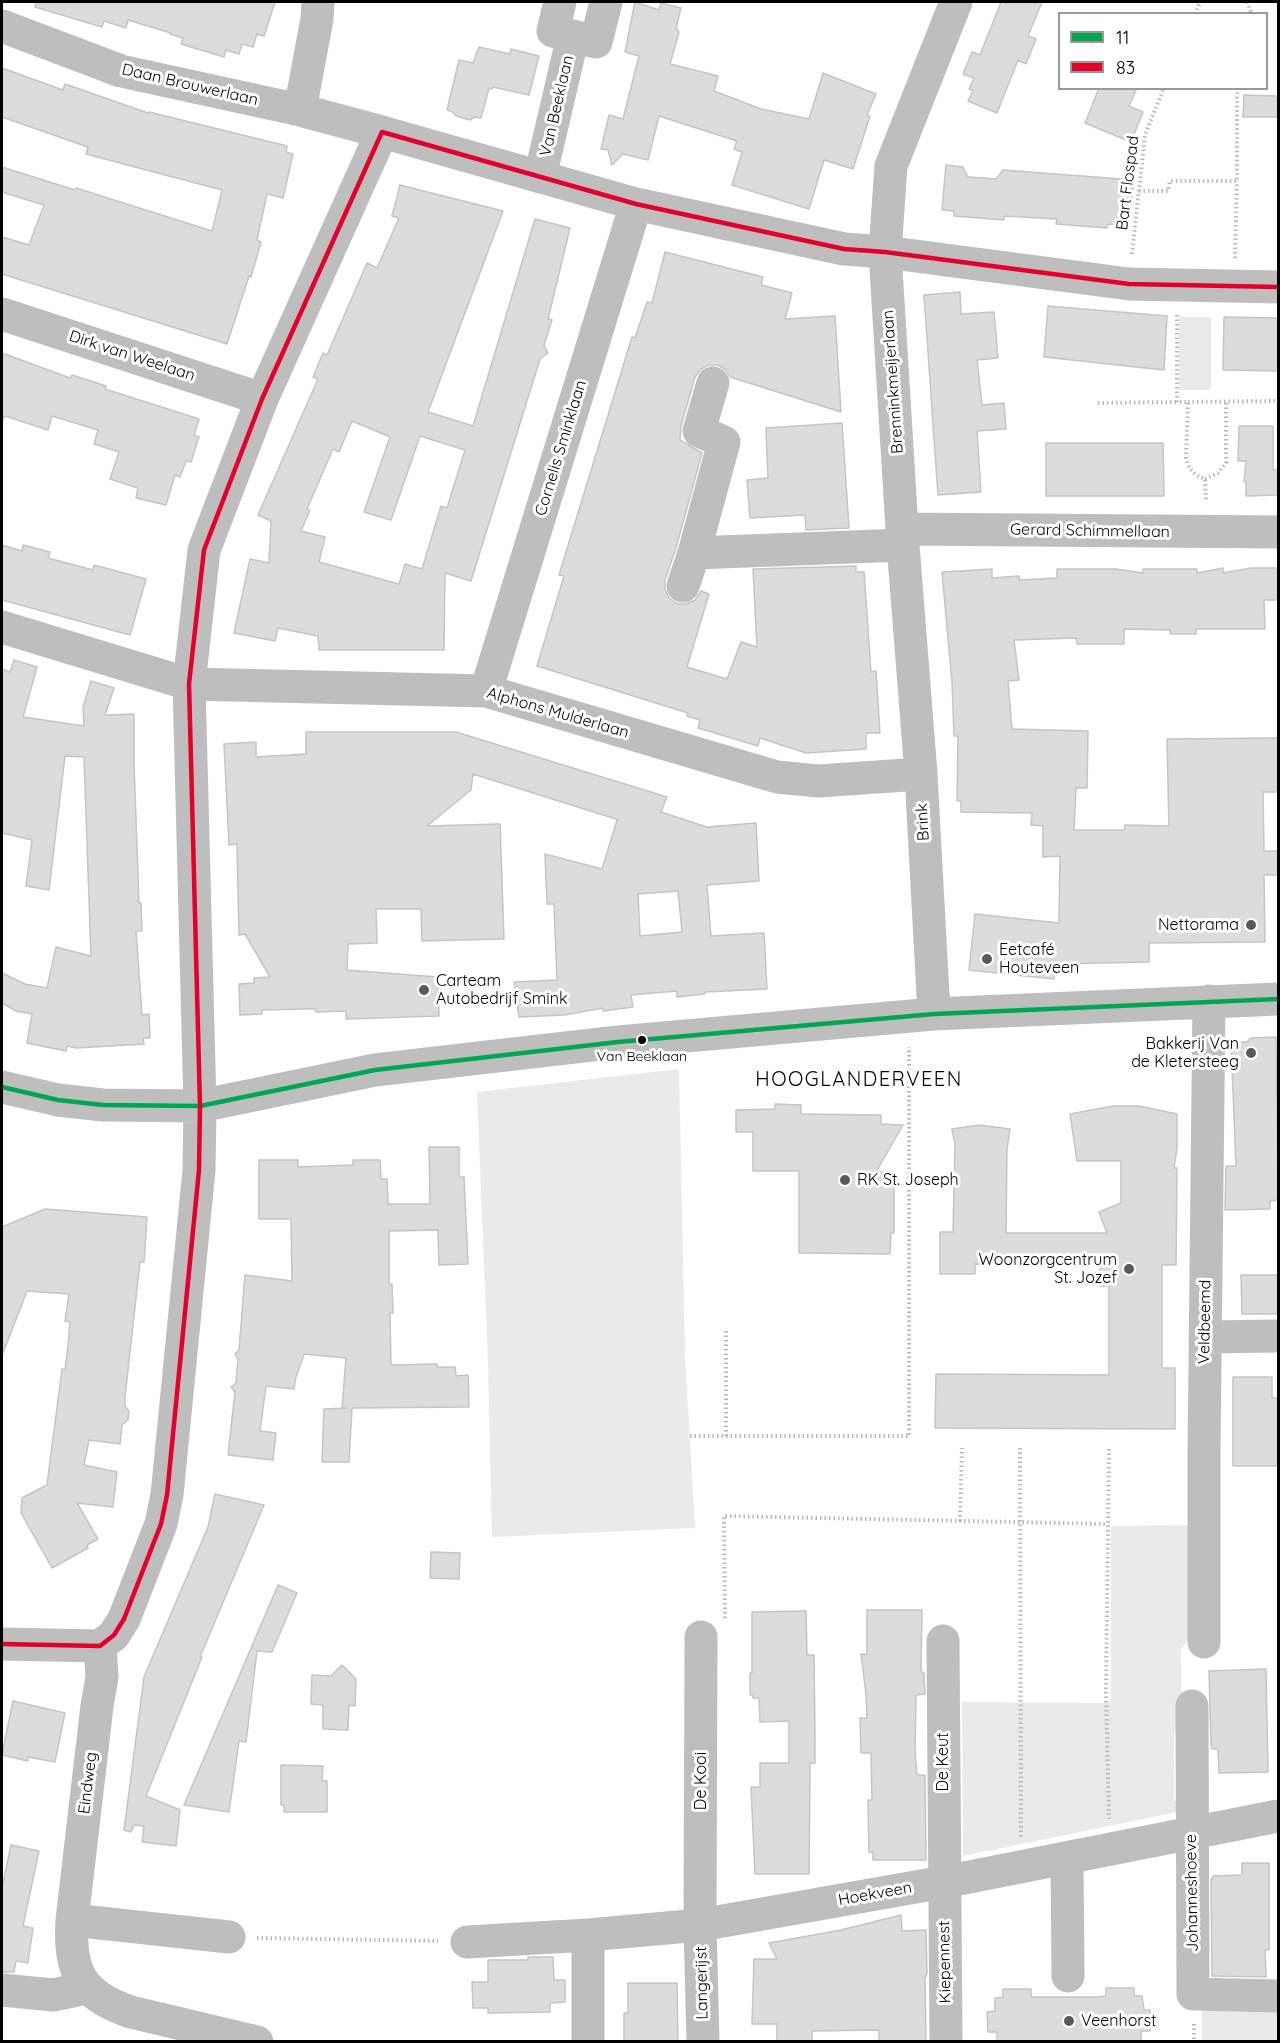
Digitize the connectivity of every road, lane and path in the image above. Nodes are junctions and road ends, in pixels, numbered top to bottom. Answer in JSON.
{"nodes":[{"id":1,"x":318,"y":2,"type":"edge"},
{"id":2,"x":561,"y":2,"type":"edge"},
{"id":3,"x":606,"y":2,"type":"edge"},
{"id":4,"x":956,"y":2,"type":"edge"},
{"id":5,"x":2,"y":26,"type":"edge"},
{"id":6,"x":573,"y":36,"type":"junction"},
{"id":7,"x":1163,"y":90,"type":"edge"},
{"id":8,"x":1238,"y":90,"type":"edge"},
{"id":9,"x":300,"y":110,"type":"junction"},
{"id":10,"x":382,"y":132,"type":"junction"},
{"id":11,"x":540,"y":177,"type":"junction"},
{"id":12,"x":1237,"y":181,"type":"junction"},
{"id":13,"x":1139,"y":191,"type":"junction"},
{"id":14,"x":636,"y":204,"type":"junction"},
{"id":15,"x":885,"y":252,"type":"junction"},
{"id":16,"x":1129,"y":284,"type":"junction"},
{"id":17,"x":1177,"y":285,"type":"junction"},
{"id":18,"x":1234,"y":285,"type":"junction"},
{"id":19,"x":1278,"y":287,"type":"edge"},
{"id":20,"x":2,"y":314,"type":"edge"},
{"id":21,"x":713,"y":383,"type":"dead end"},
{"id":22,"x":262,"y":399,"type":"junction"},
{"id":23,"x":1278,"y":401,"type":"edge"},
{"id":24,"x":1177,"y":402,"type":"junction"},
{"id":25,"x":1188,"y":402,"type":"junction"},
{"id":26,"x":1226,"y":402,"type":"junction"},
{"id":27,"x":1098,"y":403,"type":"dead end"},
{"id":28,"x":1205,"y":478,"type":"junction"},
{"id":29,"x":1207,"y":532,"type":"junction"},
{"id":30,"x":1278,"y":532,"type":"edge"},
{"id":31,"x":902,"y":537,"type":"junction"},
{"id":32,"x":694,"y":553,"type":"junction"},
{"id":33,"x":683,"y":586,"type":"dead end"},
{"id":34,"x":2,"y":627,"type":"edge"},
{"id":35,"x":189,"y":684,"type":"junction"},
{"id":36,"x":486,"y":691,"type":"junction"},
{"id":37,"x":921,"y":774,"type":"junction"},
{"id":38,"x":1278,"y":999,"type":"edge"},
{"id":39,"x":1209,"y":1001,"type":"junction"},
{"id":40,"x":921,"y":1015,"type":"junction"},
{"id":41,"x":2,"y":1088,"type":"edge"},
{"id":42,"x":200,"y":1106,"type":"junction"},
{"id":43,"x":726,"y":1329,"type":"dead end"},
{"id":44,"x":1278,"y":1336,"type":"edge"},
{"id":45,"x":1205,"y":1337,"type":"junction"},
{"id":46,"x":690,"y":1436,"type":"dead end"},
{"id":47,"x":726,"y":1436,"type":"junction"},
{"id":48,"x":962,"y":1448,"type":"dead end"},
{"id":49,"x":1020,"y":1448,"type":"dead end"},
{"id":50,"x":1109,"y":1449,"type":"dead end"},
{"id":51,"x":960,"y":1521,"type":"junction"},
{"id":52,"x":1019,"y":1523,"type":"junction"},
{"id":53,"x":1108,"y":1524,"type":"junction"},
{"id":54,"x":700,"y":1638,"type":"joint"},
{"id":55,"x":943,"y":1641,"type":"dead end"},
{"id":56,"x":1204,"y":1642,"type":"dead end"},
{"id":57,"x":2,"y":1644,"type":"edge"},
{"id":58,"x":100,"y":1647,"type":"junction"},
{"id":59,"x":1192,"y":1706,"type":"dead end"},
{"id":60,"x":1278,"y":1816,"type":"edge"},
{"id":61,"x":1191,"y":1833,"type":"junction"},
{"id":62,"x":1110,"y":1849,"type":"junction"},
{"id":63,"x":1067,"y":1858,"type":"junction"},
{"id":64,"x":1021,"y":1867,"type":"junction"},
{"id":65,"x":944,"y":1882,"type":"junction"},
{"id":66,"x":72,"y":1920,"type":"junction"},
{"id":67,"x":700,"y":1925,"type":"junction"},
{"id":68,"x":588,"y":1935,"type":"junction"},
{"id":69,"x":229,"y":1937,"type":"joint"},
{"id":70,"x":467,"y":1942,"type":"joint"},
{"id":71,"x":1068,"y":1976,"type":"dead end"},
{"id":72,"x":87,"y":1988,"type":"junction"},
{"id":73,"x":2,"y":1990,"type":"edge"},
{"id":74,"x":1278,"y":1996,"type":"edge"},
{"id":75,"x":257,"y":2042,"type":"edge"},
{"id":76,"x":588,"y":2042,"type":"edge"},
{"id":77,"x":703,"y":2042,"type":"edge"},
{"id":78,"x":946,"y":2042,"type":"edge"}],
"edges":[{"from":1,"to":9,"type":"street"},
{"from":2,"to":6,"type":"street","name":"Van Beeklaan"},
{"from":3,"to":6,"type":"street","name":"Van Beeklaan"},
{"from":4,"to":15,"type":"street","name":"Brenninkmeijerlaan"},
{"from":5,"to":9,"type":"street","name":"Daan Brouwerlaan"},
{"from":6,"to":11,"type":"street","name":"Van Beeklaan"},
{"from":7,"to":13,"type":"path","name":"Bart Flospad"},
{"from":8,"to":12,"type":"path"},
{"from":9,"to":10,"type":"street","name":"Daan Brouwerlaan"},
{"from":10,"to":11,"type":"street","name":"Van Beeklaan"},
{"from":10,"to":22,"type":"street"},
{"from":11,"to":14,"type":"street","name":"Van Beeklaan"},
{"from":12,"to":13,"type":"path"},
{"from":12,"to":18,"type":"path"},
{"from":13,"to":16,"type":"path","name":"Bart Flospad"},
{"from":14,"to":15,"type":"street","name":"Van Beeklaan"},
{"from":14,"to":36,"type":"street","name":"Cornelis Sminklaan"},
{"from":15,"to":16,"type":"street","name":"Van Beeklaan"},
{"from":15,"to":31,"type":"street","name":"Brenninkmeijerlaan"},
{"from":16,"to":17,"type":"street","name":"Van Beeklaan"},
{"from":17,"to":18,"type":"street","name":"Van Beeklaan"},
{"from":17,"to":24,"type":"path"},
{"from":18,"to":19,"type":"street","name":"Van Beeklaan"},
{"from":20,"to":22,"type":"street","name":"Dirk van Weelaan"},
{"from":21,"to":32,"type":"street"},
{"from":22,"to":35,"type":"street"},
{"from":23,"to":26,"type":"path"},
{"from":24,"to":25,"type":"path"},
{"from":24,"to":27,"type":"path"},
{"from":25,"to":26,"type":"path"},
{"from":25,"to":28,"type":"path"},
{"from":26,"to":28,"type":"path"},
{"from":28,"to":29,"type":"path"},
{"from":29,"to":30,"type":"street","name":"Gerard Schimmellaan"},
{"from":29,"to":31,"type":"street","name":"Gerard Schimmellaan"},
{"from":31,"to":32,"type":"street","name":"Gerard Schimmellaan"},
{"from":31,"to":37,"type":"street","name":"Brenninkmeijerlaan"},
{"from":32,"to":33,"type":"street"},
{"from":34,"to":35,"type":"street","name":"Alphons Mulderlaan"},
{"from":35,"to":36,"type":"street","name":"Alphons Mulderlaan"},
{"from":35,"to":42,"type":"street"},
{"from":36,"to":37,"type":"street","name":"Alphons Mulderlaan"},
{"from":37,"to":40,"type":"street","name":"Brink"},
{"from":38,"to":39,"type":"street"},
{"from":39,"to":40,"type":"street"},
{"from":39,"to":45,"type":"street","name":"Veldbeemd"},
{"from":40,"to":42,"type":"street"},
{"from":40,"to":47,"type":"path"},
{"from":41,"to":42,"type":"street"},
{"from":42,"to":58,"type":"street"},
{"from":43,"to":47,"type":"path"},
{"from":44,"to":45,"type":"street"},
{"from":45,"to":56,"type":"street","name":"Veldbeemd"},
{"from":46,"to":47,"type":"path"},
{"from":48,"to":51,"type":"path"},
{"from":49,"to":52,"type":"path"},
{"from":50,"to":53,"type":"path"},
{"from":51,"to":52,"type":"path"},
{"from":51,"to":54,"type":"path"},
{"from":52,"to":53,"type":"path"},
{"from":52,"to":64,"type":"path"},
{"from":53,"to":62,"type":"path"},
{"from":54,"to":67,"type":"street","name":"De Kooi"},
{"from":55,"to":65,"type":"street","name":"De Keut"},
{"from":57,"to":58,"type":"street"},
{"from":58,"to":66,"type":"street","name":"Eindweg"},
{"from":59,"to":61,"type":"street","name":"Johanneshoeve"},
{"from":60,"to":61,"type":"street","name":"Hoekveen"},
{"from":61,"to":62,"type":"street","name":"Hoekveen"},
{"from":61,"to":74,"type":"street","name":"Johanneshoeve"},
{"from":62,"to":63,"type":"street","name":"Hoekveen"},
{"from":63,"to":64,"type":"street","name":"Hoekveen"},
{"from":63,"to":71,"type":"street"},
{"from":64,"to":65,"type":"street","name":"Hoekveen"},
{"from":65,"to":67,"type":"street","name":"Hoekveen"},
{"from":65,"to":78,"type":"street","name":"Kiepennest"},
{"from":66,"to":69,"type":"street"},
{"from":66,"to":72,"type":"street","name":"Eindweg"},
{"from":67,"to":68,"type":"street","name":"Hoekveen"},
{"from":67,"to":77,"type":"street","name":"Langerijst"},
{"from":68,"to":70,"type":"street","name":"Hoekveen"},
{"from":68,"to":76,"type":"street"},
{"from":69,"to":70,"type":"path"},
{"from":72,"to":73,"type":"street"},
{"from":72,"to":75,"type":"street"}]}
